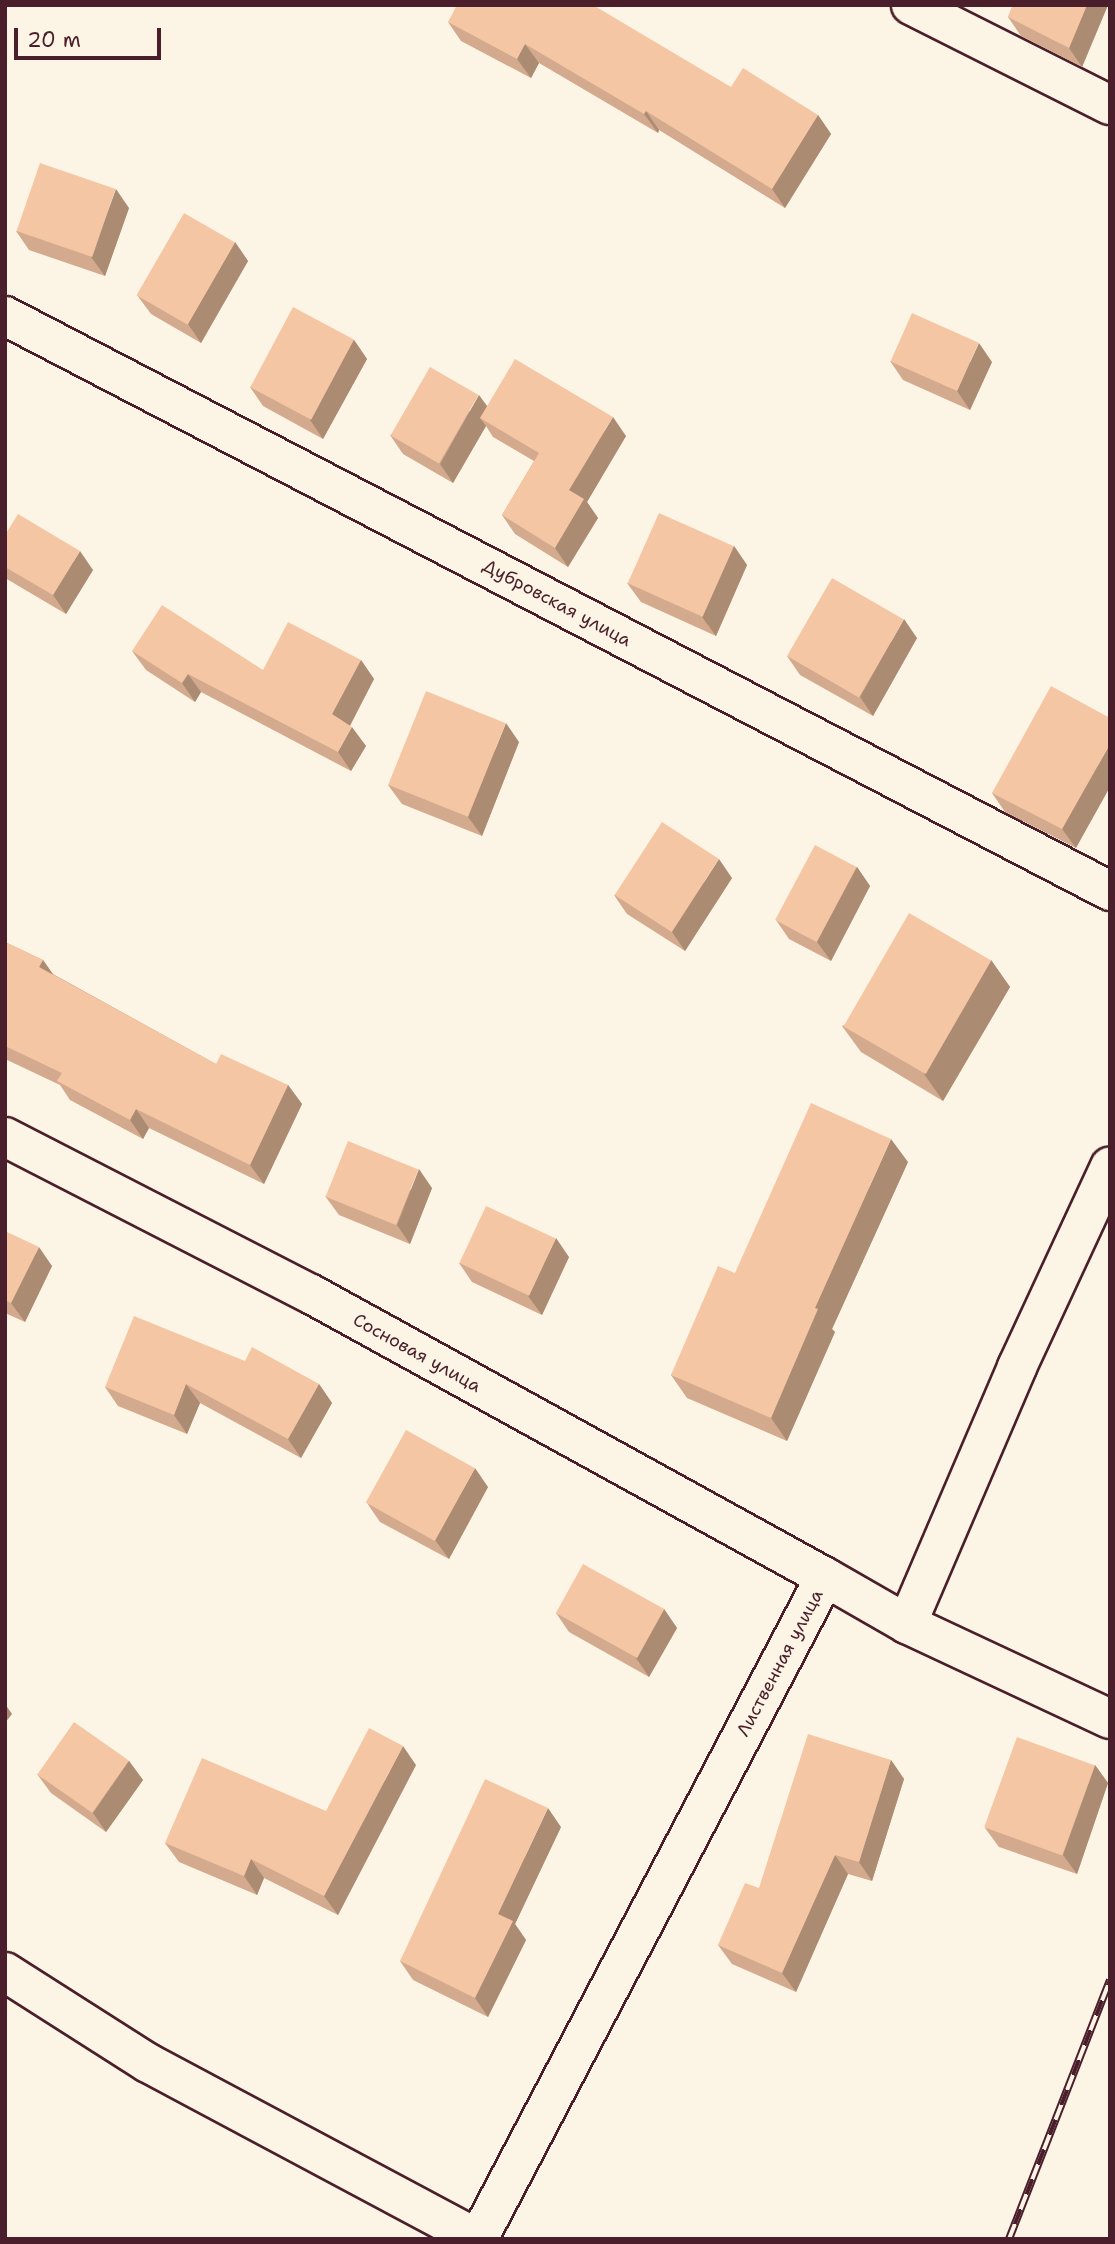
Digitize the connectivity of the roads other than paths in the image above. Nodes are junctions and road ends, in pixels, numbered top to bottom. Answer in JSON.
{"nodes":[{"id":1,"x":911,"y":5,"type":"edge"},
{"id":2,"x":1110,"y":105,"type":"edge"},
{"id":3,"x":5,"y":316,"type":"edge"},
{"id":4,"x":1110,"y":891,"type":"edge"},
{"id":5,"x":5,"y":1137,"type":"edge"},
{"id":6,"x":1110,"y":1167,"type":"edge"},
{"id":7,"x":825,"y":1577,"type":"junction"},
{"id":8,"x":907,"y":1625,"type":"junction"},
{"id":9,"x":1110,"y":1719,"type":"edge"},
{"id":10,"x":5,"y":1972,"type":"edge"},
{"id":11,"x":478,"y":2239,"type":"edge"}],
"edges":[{"from":1,"to":2,"type":"street"},
{"from":3,"to":4,"type":"street","name":"Дубровская улица"},
{"from":5,"to":7,"type":"street","name":"Сосновая улица"},
{"from":6,"to":8,"type":"street"},
{"from":7,"to":8,"type":"street","name":"Лиственная улица"},
{"from":7,"to":11,"type":"street","name":"Лиственная улица"},
{"from":8,"to":9,"type":"street","name":"Лиственная улица"},
{"from":10,"to":11,"type":"street"}]}
